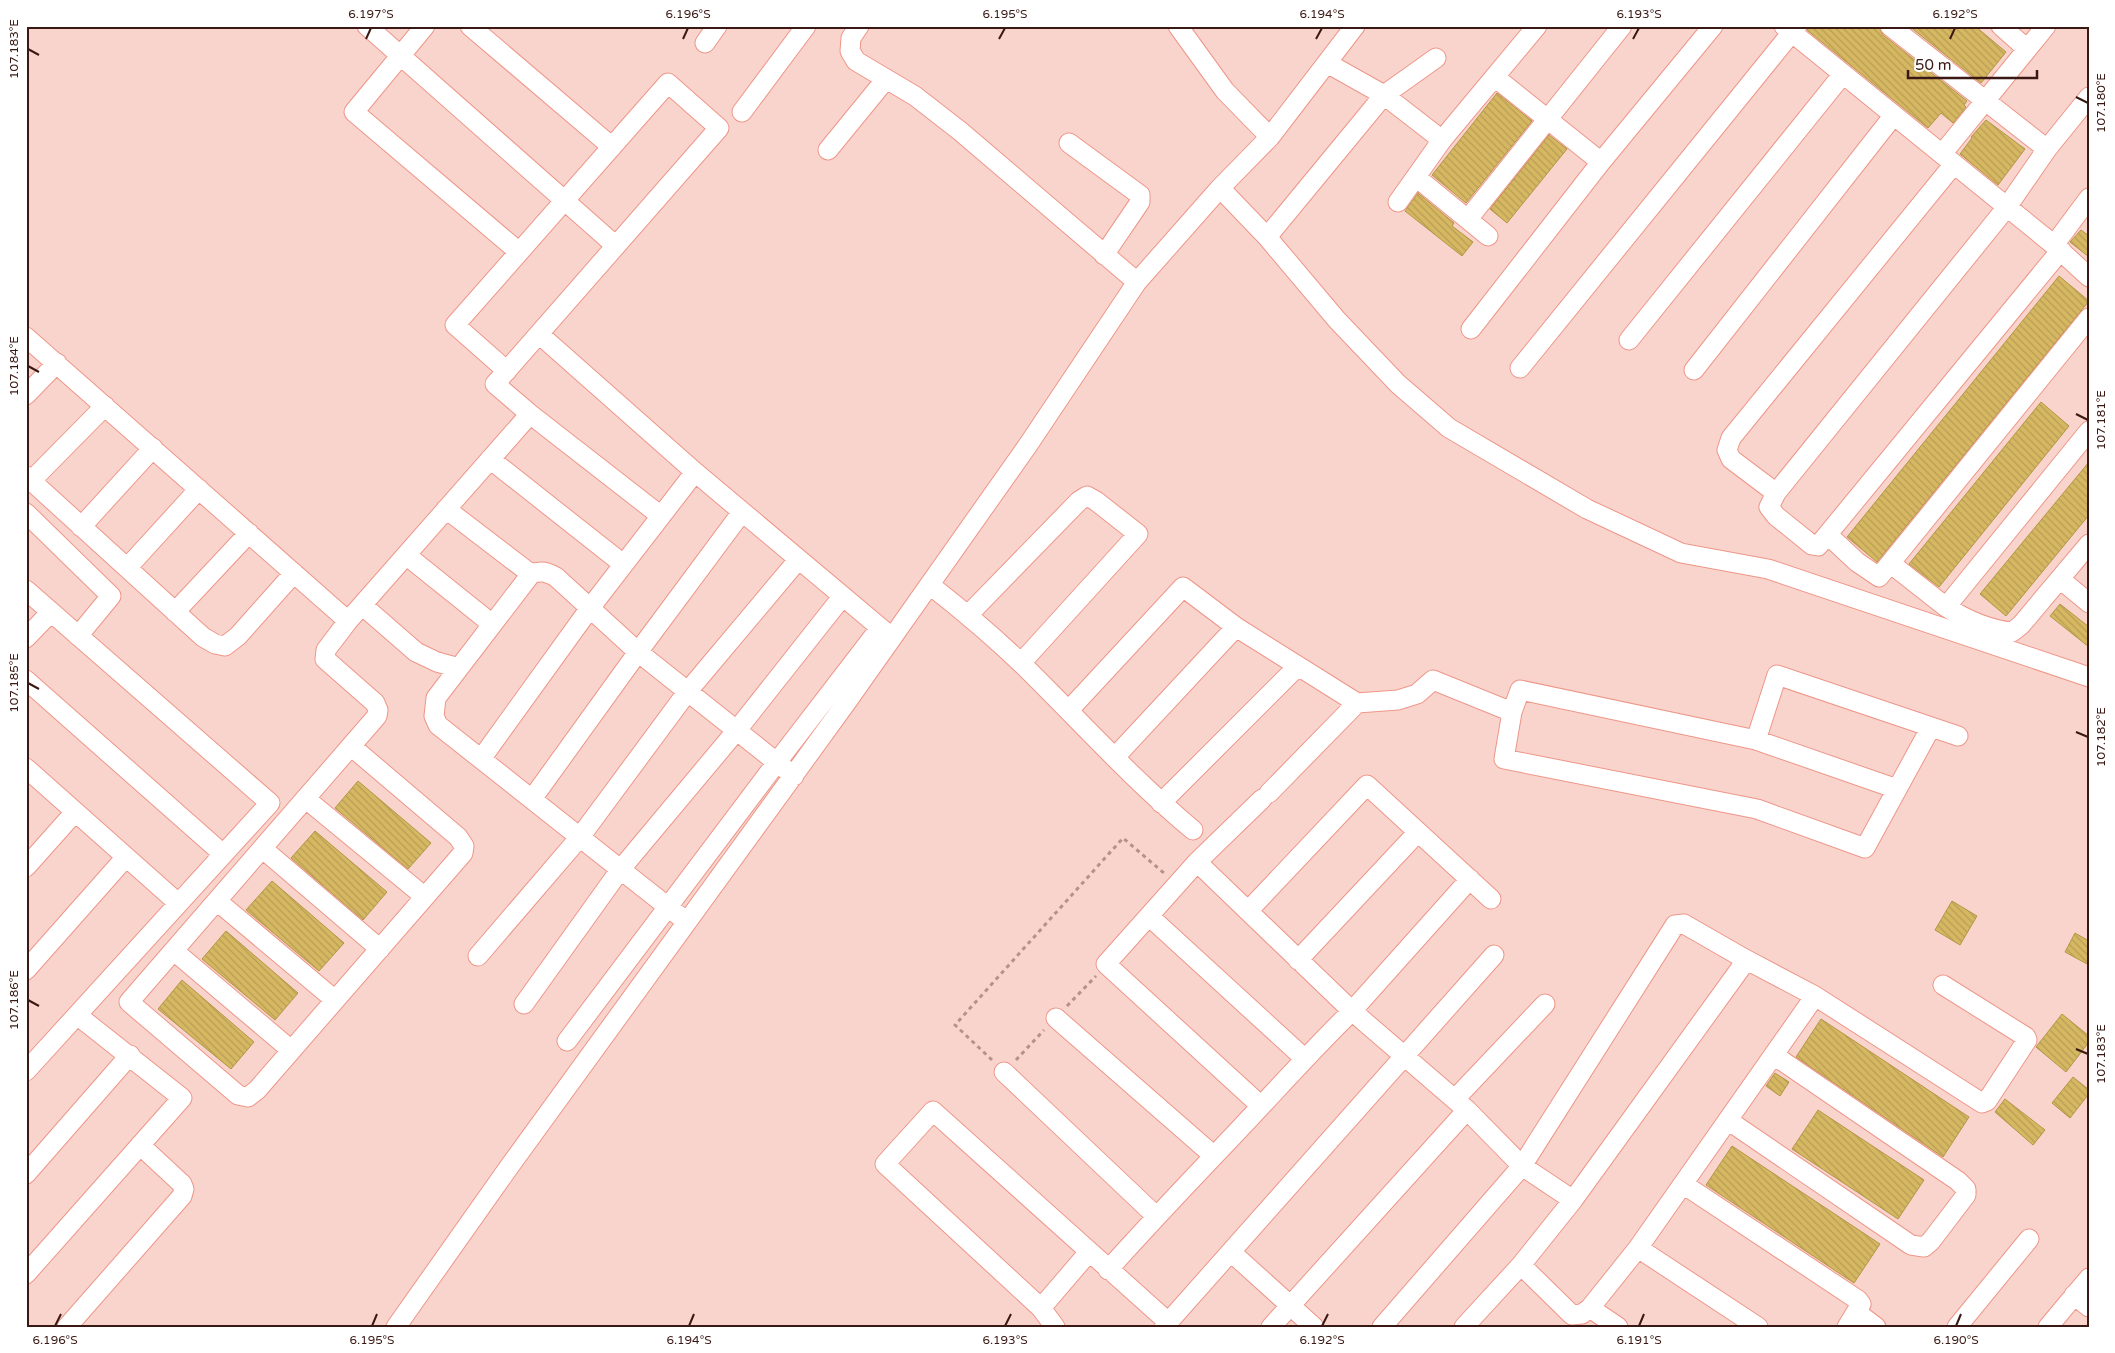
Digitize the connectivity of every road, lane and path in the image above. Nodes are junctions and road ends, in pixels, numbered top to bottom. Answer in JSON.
{"nodes":[{"id":1,"x":367,"y":26,"type":"edge"},
{"id":2,"x":425,"y":26,"type":"edge"},
{"id":3,"x":470,"y":26,"type":"edge"},
{"id":4,"x":717,"y":26,"type":"edge"},
{"id":5,"x":806,"y":26,"type":"edge"},
{"id":6,"x":859,"y":26,"type":"edge"},
{"id":7,"x":1178,"y":26,"type":"edge"},
{"id":8,"x":1355,"y":26,"type":"edge"},
{"id":9,"x":1537,"y":26,"type":"edge"},
{"id":10,"x":1622,"y":26,"type":"edge"},
{"id":11,"x":1713,"y":26,"type":"edge"},
{"id":12,"x":1890,"y":26,"type":"edge"},
{"id":13,"x":2001,"y":26,"type":"edge"},
{"id":14,"x":2046,"y":26,"type":"edge"},
{"id":15,"x":1791,"y":28,"type":"edge"},
{"id":16,"x":705,"y":43,"type":"dead end"},
{"id":17,"x":2027,"y":49,"type":"junction"},
{"id":18,"x":400,"y":56,"type":"junction"},
{"id":19,"x":1436,"y":58,"type":"dead end"},
{"id":20,"x":1328,"y":63,"type":"junction"},
{"id":21,"x":1843,"y":74,"type":"junction"},
{"id":22,"x":886,"y":78,"type":"junction"},
{"id":23,"x":1496,"y":78,"type":"junction"},
{"id":24,"x":1384,"y":95,"type":"junction"},
{"id":25,"x":2089,"y":97,"type":"edge"},
{"id":26,"x":1985,"y":102,"type":"junction"},
{"id":27,"x":742,"y":112,"type":"dead end"},
{"id":28,"x":1894,"y":115,"type":"junction"},
{"id":29,"x":1546,"y":119,"type":"junction"},
{"id":30,"x":1270,"y":137,"type":"junction"},
{"id":31,"x":1442,"y":140,"type":"junction"},
{"id":32,"x":1069,"y":143,"type":"dead end"},
{"id":33,"x":612,"y":147,"type":"junction"},
{"id":34,"x":2047,"y":149,"type":"junction"},
{"id":35,"x":828,"y":150,"type":"dead end"},
{"id":36,"x":1948,"y":159,"type":"junction"},
{"id":37,"x":1601,"y":162,"type":"junction"},
{"id":38,"x":1416,"y":177,"type":"junction"},
{"id":39,"x":1220,"y":188,"type":"junction"},
{"id":40,"x":2088,"y":199,"type":"edge"},
{"id":41,"x":564,"y":200,"type":"junction"},
{"id":42,"x":1398,"y":202,"type":"dead end"},
{"id":43,"x":2007,"y":207,"type":"junction"},
{"id":44,"x":1468,"y":219,"type":"junction"},
{"id":45,"x":1488,"y":236,"type":"dead end"},
{"id":46,"x":1267,"y":237,"type":"junction"},
{"id":47,"x":616,"y":246,"type":"junction"},
{"id":48,"x":2057,"y":247,"type":"junction"},
{"id":49,"x":519,"y":252,"type":"junction"},
{"id":50,"x":1104,"y":255,"type":"junction"},
{"id":51,"x":2089,"y":277,"type":"edge"},
{"id":52,"x":1137,"y":282,"type":"junction"},
{"id":53,"x":2089,"y":318,"type":"edge"},
{"id":54,"x":1471,"y":329,"type":"dead end"},
{"id":55,"x":539,"y":334,"type":"junction"},
{"id":56,"x":26,"y":336,"type":"edge"},
{"id":57,"x":1630,"y":340,"type":"dead end"},
{"id":58,"x":56,"y":363,"type":"junction"},
{"id":59,"x":1520,"y":368,"type":"dead end"},
{"id":60,"x":1694,"y":370,"type":"dead end"},
{"id":61,"x":507,"y":371,"type":"junction"},
{"id":62,"x":26,"y":395,"type":"edge"},
{"id":63,"x":105,"y":406,"type":"junction"},
{"id":64,"x":530,"y":414,"type":"junction"},
{"id":65,"x":2089,"y":431,"type":"edge"},
{"id":66,"x":153,"y":448,"type":"junction"},
{"id":67,"x":490,"y":459,"type":"junction"},
{"id":68,"x":695,"y":472,"type":"junction"},
{"id":69,"x":29,"y":479,"type":"edge"},
{"id":70,"x":199,"y":489,"type":"junction"},
{"id":71,"x":1776,"y":493,"type":"junction"},
{"id":72,"x":446,"y":509,"type":"junction"},
{"id":73,"x":742,"y":512,"type":"junction"},
{"id":74,"x":26,"y":513,"type":"edge"},
{"id":75,"x":661,"y":516,"type":"junction"},
{"id":76,"x":81,"y":526,"type":"junction"},
{"id":77,"x":249,"y":533,"type":"junction"},
{"id":78,"x":1828,"y":535,"type":"junction"},
{"id":79,"x":2089,"y":544,"type":"edge"},
{"id":80,"x":406,"y":555,"type":"junction"},
{"id":81,"x":798,"y":560,"type":"junction"},
{"id":82,"x":1890,"y":563,"type":"junction"},
{"id":83,"x":623,"y":564,"type":"junction"},
{"id":84,"x":127,"y":568,"type":"junction"},
{"id":85,"x":294,"y":572,"type":"junction"},
{"id":86,"x":531,"y":574,"type":"junction"},
{"id":87,"x":2060,"y":579,"type":"junction"},
{"id":88,"x":930,"y":584,"type":"junction"},
{"id":89,"x":26,"y":590,"type":"edge"},
{"id":90,"x":842,"y":597,"type":"junction"},
{"id":91,"x":2089,"y":603,"type":"edge"},
{"id":92,"x":362,"y":605,"type":"junction"},
{"id":93,"x":1946,"y":607,"type":"junction"},
{"id":94,"x":590,"y":608,"type":"junction"},
{"id":95,"x":51,"y":612,"type":"junction"},
{"id":96,"x":174,"y":612,"type":"junction"},
{"id":97,"x":968,"y":615,"type":"junction"},
{"id":98,"x":348,"y":621,"type":"junction"},
{"id":99,"x":492,"y":624,"type":"junction"},
{"id":100,"x":1236,"y":627,"type":"junction"},
{"id":101,"x":886,"y":633,"type":"junction"},
{"id":102,"x":78,"y":636,"type":"junction"},
{"id":103,"x":26,"y":638,"type":"edge"},
{"id":104,"x":638,"y":652,"type":"junction"},
{"id":105,"x":1020,"y":663,"type":"junction"},
{"id":106,"x":1298,"y":666,"type":"junction"},
{"id":107,"x":459,"y":668,"type":"junction"},
{"id":108,"x":2089,"y":677,"type":"edge"},
{"id":109,"x":26,"y":680,"type":"edge"},
{"id":110,"x":688,"y":691,"type":"junction"},
{"id":111,"x":1357,"y":703,"type":"junction"},
{"id":112,"x":1069,"y":710,"type":"junction"},
{"id":113,"x":1512,"y":712,"type":"junction"},
{"id":114,"x":1931,"y":726,"type":"junction"},
{"id":115,"x":737,"y":730,"type":"junction"},
{"id":116,"x":1958,"y":736,"type":"dead end"},
{"id":117,"x":1756,"y":740,"type":"junction"},
{"id":118,"x":352,"y":746,"type":"junction"},
{"id":119,"x":1115,"y":757,"type":"junction"},
{"id":120,"x":481,"y":759,"type":"junction"},
{"id":121,"x":777,"y":762,"type":"junction"},
{"id":122,"x":26,"y":768,"type":"edge"},
{"id":123,"x":794,"y":776,"type":"junction"},
{"id":124,"x":1897,"y":788,"type":"junction"},
{"id":125,"x":306,"y":799,"type":"junction"},
{"id":126,"x":532,"y":800,"type":"junction"},
{"id":127,"x":1161,"y":803,"type":"junction"},
{"id":128,"x":75,"y":812,"type":"junction"},
{"id":129,"x":1193,"y":830,"type":"dead end"},
{"id":130,"x":1418,"y":832,"type":"junction"},
{"id":131,"x":580,"y":838,"type":"junction"},
{"id":132,"x":263,"y":849,"type":"junction"},
{"id":133,"x":224,"y":854,"type":"junction"},
{"id":134,"x":126,"y":857,"type":"junction"},
{"id":135,"x":1197,"y":862,"type":"junction"},
{"id":136,"x":26,"y":867,"type":"edge"},
{"id":137,"x":620,"y":870,"type":"junction"},
{"id":138,"x":1470,"y":879,"type":"junction"},
{"id":139,"x":1178,"y":885,"type":"junction"},
{"id":140,"x":425,"y":897,"type":"junction"},
{"id":141,"x":1491,"y":899,"type":"dead end"},
{"id":142,"x":217,"y":900,"type":"junction"},
{"id":143,"x":178,"y":903,"type":"junction"},
{"id":144,"x":667,"y":906,"type":"junction"},
{"id":145,"x":1248,"y":911,"type":"junction"},
{"id":146,"x":1150,"y":917,"type":"junction"},
{"id":147,"x":687,"y":922,"type":"junction"},
{"id":148,"x":380,"y":949,"type":"junction"},
{"id":149,"x":174,"y":951,"type":"junction"},
{"id":150,"x":1494,"y":955,"type":"dead end"},
{"id":151,"x":478,"y":956,"type":"dead end"},
{"id":152,"x":1745,"y":959,"type":"junction"},
{"id":153,"x":1298,"y":960,"type":"junction"},
{"id":154,"x":1106,"y":964,"type":"junction"},
{"id":155,"x":26,"y":970,"type":"edge"},
{"id":156,"x":1943,"y":985,"type":"dead end"},
{"id":157,"x":1815,"y":996,"type":"junction"},
{"id":158,"x":335,"y":1000,"type":"junction"},
{"id":159,"x":524,"y":1004,"type":"dead end"},
{"id":160,"x":1545,"y":1004,"type":"dead end"},
{"id":161,"x":1352,"y":1011,"type":"junction"},
{"id":162,"x":76,"y":1015,"type":"junction"},
{"id":163,"x":1056,"y":1018,"type":"junction"},
{"id":164,"x":567,"y":1041,"type":"dead end"},
{"id":165,"x":291,"y":1050,"type":"junction"},
{"id":166,"x":1404,"y":1055,"type":"junction"},
{"id":167,"x":130,"y":1056,"type":"junction"},
{"id":168,"x":1775,"y":1056,"type":"junction"},
{"id":169,"x":1304,"y":1058,"type":"junction"},
{"id":170,"x":26,"y":1071,"type":"edge"},
{"id":171,"x":1004,"y":1072,"type":"junction"},
{"id":172,"x":1461,"y":1105,"type":"junction"},
{"id":173,"x":1261,"y":1106,"type":"junction"},
{"id":174,"x":1729,"y":1121,"type":"junction"},
{"id":175,"x":140,"y":1146,"type":"junction"},
{"id":176,"x":1214,"y":1156,"type":"junction"},
{"id":177,"x":1522,"y":1166,"type":"junction"},
{"id":178,"x":26,"y":1174,"type":"edge"},
{"id":179,"x":1683,"y":1184,"type":"junction"},
{"id":180,"x":1573,"y":1200,"type":"junction"},
{"id":181,"x":1156,"y":1216,"type":"junction"},
{"id":182,"x":2029,"y":1239,"type":"dead end"},
{"id":183,"x":1638,"y":1248,"type":"junction"},
{"id":184,"x":1089,"y":1252,"type":"junction"},
{"id":185,"x":1231,"y":1252,"type":"junction"},
{"id":186,"x":1521,"y":1264,"type":"junction"},
{"id":187,"x":1108,"y":1270,"type":"junction"},
{"id":188,"x":26,"y":1274,"type":"edge"},
{"id":189,"x":2089,"y":1278,"type":"edge"},
{"id":190,"x":2074,"y":1295,"type":"junction"},
{"id":191,"x":1289,"y":1306,"type":"junction"},
{"id":192,"x":2089,"y":1307,"type":"edge"},
{"id":193,"x":1041,"y":1308,"type":"junction"},
{"id":194,"x":1590,"y":1308,"type":"junction"},
{"id":195,"x":1852,"y":1320,"type":"edge"},
{"id":196,"x":1575,"y":1321,"type":"edge"},
{"id":197,"x":1166,"y":1324,"type":"edge"},
{"id":198,"x":1467,"y":1326,"type":"edge"},
{"id":199,"x":66,"y":1327,"type":"edge"},
{"id":200,"x":396,"y":1327,"type":"edge"},
{"id":201,"x":1055,"y":1327,"type":"edge"},
{"id":202,"x":1271,"y":1327,"type":"edge"},
{"id":203,"x":1314,"y":1327,"type":"edge"},
{"id":204,"x":1382,"y":1327,"type":"edge"},
{"id":205,"x":1618,"y":1327,"type":"edge"},
{"id":206,"x":1758,"y":1327,"type":"edge"},
{"id":207,"x":1876,"y":1327,"type":"edge"},
{"id":208,"x":1957,"y":1327,"type":"edge"},
{"id":209,"x":2048,"y":1327,"type":"edge"}],
"edges":[{"from":1,"to":18,"type":"street"},
{"from":2,"to":18,"type":"street"},
{"from":3,"to":33,"type":"street"},
{"from":4,"to":16,"type":"street"},
{"from":5,"to":27,"type":"street"},
{"from":6,"to":22,"type":"street"},
{"from":7,"to":30,"type":"street"},
{"from":8,"to":20,"type":"street"},
{"from":9,"to":23,"type":"street"},
{"from":10,"to":29,"type":"street"},
{"from":11,"to":37,"type":"street"},
{"from":12,"to":26,"type":"street"},
{"from":13,"to":17,"type":"street"},
{"from":14,"to":17,"type":"street"},
{"from":15,"to":21,"type":"street"},
{"from":15,"to":59,"type":"street"},
{"from":17,"to":26,"type":"street"},
{"from":18,"to":41,"type":"street"},
{"from":18,"to":49,"type":"street"},
{"from":19,"to":24,"type":"street"},
{"from":20,"to":24,"type":"street"},
{"from":20,"to":30,"type":"street"},
{"from":21,"to":28,"type":"street"},
{"from":21,"to":57,"type":"street"},
{"from":22,"to":35,"type":"street"},
{"from":22,"to":50,"type":"street"},
{"from":23,"to":29,"type":"street"},
{"from":23,"to":31,"type":"street"},
{"from":24,"to":31,"type":"street"},
{"from":24,"to":46,"type":"street"},
{"from":25,"to":34,"type":"street"},
{"from":26,"to":34,"type":"street"},
{"from":26,"to":36,"type":"street"},
{"from":28,"to":36,"type":"street"},
{"from":28,"to":60,"type":"street"},
{"from":29,"to":37,"type":"street"},
{"from":29,"to":44,"type":"street"},
{"from":30,"to":39,"type":"street"},
{"from":31,"to":38,"type":"street"},
{"from":32,"to":50,"type":"street"},
{"from":33,"to":41,"type":"street"},
{"from":33,"to":47,"type":"street"},
{"from":34,"to":43,"type":"street"},
{"from":36,"to":43,"type":"street"},
{"from":36,"to":71,"type":"street"},
{"from":37,"to":54,"type":"street"},
{"from":38,"to":42,"type":"street"},
{"from":38,"to":44,"type":"street"},
{"from":39,"to":46,"type":"street"},
{"from":39,"to":52,"type":"street"},
{"from":40,"to":48,"type":"street"},
{"from":41,"to":47,"type":"street"},
{"from":41,"to":49,"type":"street"},
{"from":43,"to":48,"type":"street"},
{"from":43,"to":71,"type":"street"},
{"from":44,"to":45,"type":"street"},
{"from":46,"to":108,"type":"street"},
{"from":47,"to":55,"type":"street"},
{"from":48,"to":51,"type":"street"},
{"from":48,"to":78,"type":"street"},
{"from":49,"to":61,"type":"street"},
{"from":50,"to":52,"type":"street"},
{"from":52,"to":88,"type":"street"},
{"from":53,"to":82,"type":"street"},
{"from":55,"to":61,"type":"street"},
{"from":55,"to":68,"type":"street"},
{"from":56,"to":58,"type":"street"},
{"from":58,"to":62,"type":"street"},
{"from":58,"to":63,"type":"street"},
{"from":61,"to":64,"type":"street"},
{"from":63,"to":66,"type":"street"},
{"from":63,"to":69,"type":"street"},
{"from":64,"to":67,"type":"street"},
{"from":64,"to":75,"type":"street"},
{"from":65,"to":93,"type":"street"},
{"from":66,"to":70,"type":"street"},
{"from":66,"to":76,"type":"street"},
{"from":67,"to":72,"type":"street"},
{"from":67,"to":83,"type":"street"},
{"from":68,"to":73,"type":"street"},
{"from":68,"to":75,"type":"street"},
{"from":69,"to":76,"type":"street"},
{"from":70,"to":77,"type":"street"},
{"from":70,"to":84,"type":"street"},
{"from":71,"to":78,"type":"street"},
{"from":72,"to":80,"type":"street"},
{"from":72,"to":86,"type":"street"},
{"from":73,"to":81,"type":"street"},
{"from":73,"to":104,"type":"street"},
{"from":74,"to":102,"type":"street"},
{"from":75,"to":83,"type":"street"},
{"from":76,"to":84,"type":"street"},
{"from":77,"to":85,"type":"street"},
{"from":77,"to":96,"type":"street"},
{"from":78,"to":82,"type":"street"},
{"from":79,"to":87,"type":"street"},
{"from":80,"to":92,"type":"street"},
{"from":80,"to":99,"type":"street"},
{"from":81,"to":90,"type":"street"},
{"from":81,"to":110,"type":"street"},
{"from":82,"to":93,"type":"street"},
{"from":83,"to":94,"type":"street"},
{"from":84,"to":96,"type":"street"},
{"from":85,"to":96,"type":"street"},
{"from":85,"to":98,"type":"street"},
{"from":86,"to":94,"type":"street"},
{"from":86,"to":99,"type":"street"},
{"from":87,"to":91,"type":"street"},
{"from":87,"to":93,"type":"street"},
{"from":88,"to":97,"type":"street"},
{"from":88,"to":101,"type":"street"},
{"from":89,"to":95,"type":"street"},
{"from":90,"to":101,"type":"street"},
{"from":90,"to":115,"type":"street"},
{"from":92,"to":98,"type":"street"},
{"from":92,"to":107,"type":"street"},
{"from":94,"to":104,"type":"street"},
{"from":94,"to":120,"type":"street"},
{"from":95,"to":102,"type":"street"},
{"from":95,"to":103,"type":"street"},
{"from":97,"to":105,"type":"street"},
{"from":97,"to":105,"type":"street"},
{"from":98,"to":118,"type":"street"},
{"from":99,"to":107,"type":"street"},
{"from":100,"to":106,"type":"street"},
{"from":100,"to":112,"type":"street"},
{"from":100,"to":119,"type":"street"},
{"from":101,"to":121,"type":"street"},
{"from":101,"to":123,"type":"street"},
{"from":102,"to":133,"type":"street"},
{"from":104,"to":110,"type":"street"},
{"from":104,"to":126,"type":"street"},
{"from":105,"to":112,"type":"street"},
{"from":106,"to":111,"type":"street"},
{"from":106,"to":127,"type":"street"},
{"from":107,"to":120,"type":"street"},
{"from":109,"to":133,"type":"street"},
{"from":110,"to":115,"type":"street"},
{"from":110,"to":131,"type":"street"},
{"from":111,"to":113,"type":"street"},
{"from":111,"to":135,"type":"street"},
{"from":112,"to":119,"type":"street"},
{"from":113,"to":117,"type":"street"},
{"from":113,"to":124,"type":"street"},
{"from":114,"to":116,"type":"street"},
{"from":114,"to":117,"type":"street"},
{"from":114,"to":124,"type":"street"},
{"from":115,"to":121,"type":"street"},
{"from":115,"to":137,"type":"street"},
{"from":117,"to":124,"type":"street"},
{"from":118,"to":125,"type":"street"},
{"from":118,"to":140,"type":"street"},
{"from":119,"to":127,"type":"street"},
{"from":120,"to":126,"type":"street"},
{"from":121,"to":123,"type":"street"},
{"from":121,"to":144,"type":"street"},
{"from":122,"to":128,"type":"street"},
{"from":123,"to":147,"type":"street"},
{"from":125,"to":132,"type":"street"},
{"from":125,"to":140,"type":"street"},
{"from":126,"to":131,"type":"street"},
{"from":127,"to":129,"type":"street"},
{"from":128,"to":134,"type":"street"},
{"from":128,"to":136,"type":"street"},
{"from":130,"to":138,"type":"street"},
{"from":130,"to":145,"type":"street"},
{"from":130,"to":153,"type":"street"},
{"from":131,"to":137,"type":"street"},
{"from":131,"to":151,"type":"street"},
{"from":132,"to":142,"type":"street"},
{"from":132,"to":148,"type":"street"},
{"from":133,"to":143,"type":"street"},
{"from":134,"to":143,"type":"street"},
{"from":134,"to":155,"type":"street"},
{"from":135,"to":139,"type":"street"},
{"from":135,"to":145,"type":"street"},
{"from":137,"to":144,"type":"street"},
{"from":137,"to":159,"type":"street"},
{"from":138,"to":141,"type":"street"},
{"from":138,"to":161,"type":"street"},
{"from":139,"to":146,"type":"street"},
{"from":139,"to":171,"type":"path"},
{"from":140,"to":148,"type":"street"},
{"from":142,"to":149,"type":"street"},
{"from":142,"to":158,"type":"street"},
{"from":143,"to":162,"type":"street"},
{"from":144,"to":147,"type":"street"},
{"from":144,"to":164,"type":"street"},
{"from":145,"to":153,"type":"street"},
{"from":146,"to":154,"type":"street"},
{"from":146,"to":169,"type":"street"},
{"from":147,"to":200,"type":"street"},
{"from":148,"to":158,"type":"street"},
{"from":149,"to":165,"type":"street"},
{"from":149,"to":165,"type":"street"},
{"from":150,"to":166,"type":"street"},
{"from":152,"to":157,"type":"street"},
{"from":152,"to":177,"type":"street"},
{"from":152,"to":180,"type":"street"},
{"from":153,"to":161,"type":"street"},
{"from":154,"to":163,"type":"path"},
{"from":154,"to":173,"type":"street"},
{"from":156,"to":157,"type":"street"},
{"from":157,"to":168,"type":"street"},
{"from":158,"to":165,"type":"street"},
{"from":160,"to":172,"type":"street"},
{"from":161,"to":166,"type":"street"},
{"from":161,"to":169,"type":"street"},
{"from":162,"to":167,"type":"street"},
{"from":162,"to":170,"type":"street"},
{"from":163,"to":171,"type":"path"},
{"from":163,"to":176,"type":"street"},
{"from":166,"to":172,"type":"street"},
{"from":166,"to":185,"type":"street"},
{"from":167,"to":175,"type":"street"},
{"from":167,"to":178,"type":"street"},
{"from":168,"to":174,"type":"street"},
{"from":168,"to":174,"type":"street"},
{"from":169,"to":173,"type":"street"},
{"from":171,"to":181,"type":"street"},
{"from":172,"to":177,"type":"street"},
{"from":172,"to":191,"type":"street"},
{"from":173,"to":176,"type":"street"},
{"from":174,"to":179,"type":"street"},
{"from":175,"to":188,"type":"street"},
{"from":175,"to":199,"type":"street"},
{"from":176,"to":181,"type":"street"},
{"from":177,"to":180,"type":"street"},
{"from":177,"to":204,"type":"street"},
{"from":179,"to":183,"type":"street"},
{"from":179,"to":195,"type":"street"},
{"from":180,"to":186,"type":"street"},
{"from":181,"to":187,"type":"street"},
{"from":182,"to":208,"type":"street"},
{"from":183,"to":194,"type":"street"},
{"from":183,"to":206,"type":"street"},
{"from":184,"to":187,"type":"street"},
{"from":184,"to":193,"type":"street"},
{"from":184,"to":193,"type":"street"},
{"from":185,"to":191,"type":"street"},
{"from":185,"to":197,"type":"street"},
{"from":186,"to":196,"type":"street"},
{"from":186,"to":198,"type":"street"},
{"from":187,"to":197,"type":"street"},
{"from":189,"to":190,"type":"street"},
{"from":190,"to":192,"type":"street"},
{"from":190,"to":209,"type":"street"},
{"from":191,"to":202,"type":"street"},
{"from":191,"to":203,"type":"street"},
{"from":193,"to":201,"type":"street"},
{"from":194,"to":196,"type":"street"},
{"from":194,"to":205,"type":"street"},
{"from":195,"to":207,"type":"street"}]}
